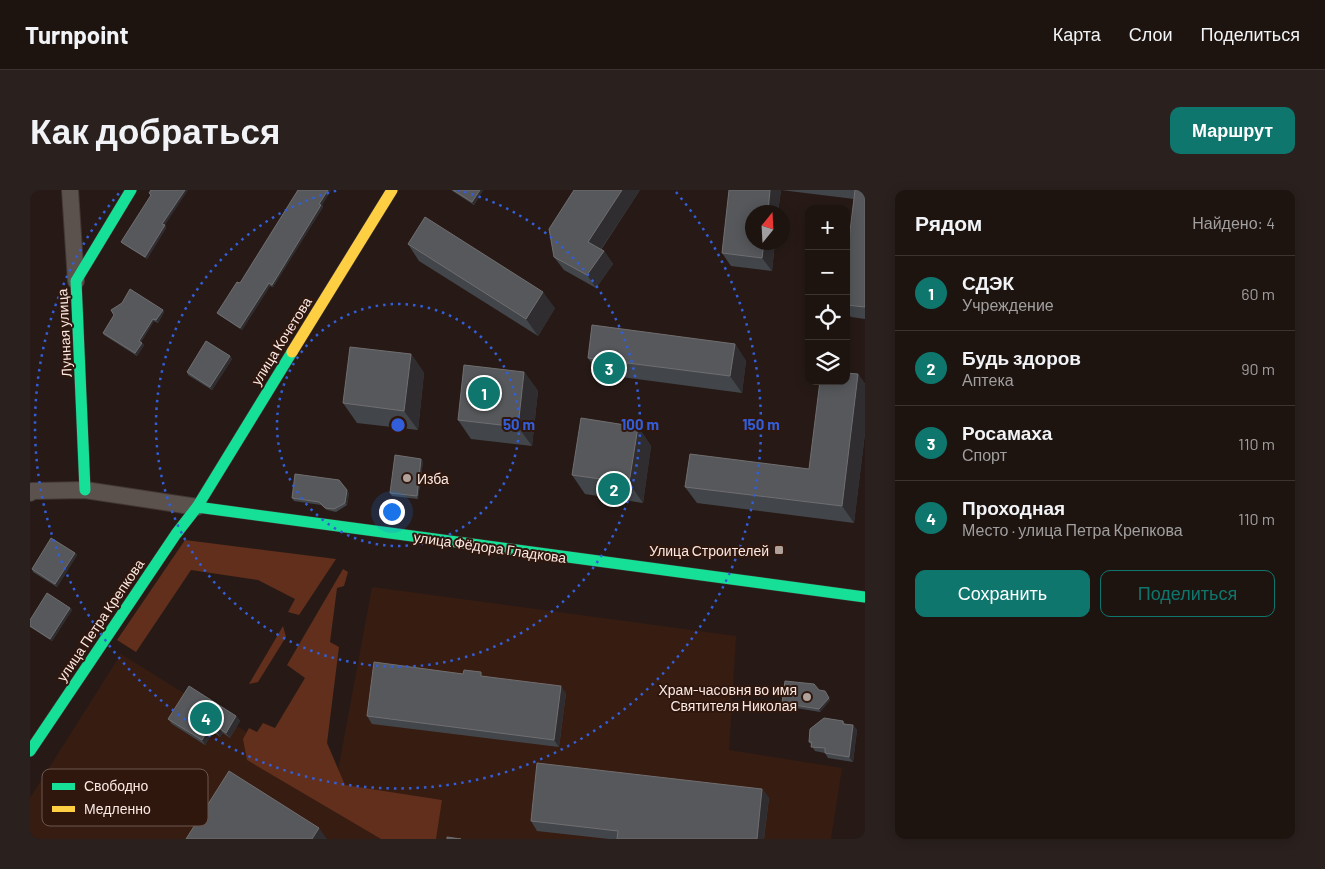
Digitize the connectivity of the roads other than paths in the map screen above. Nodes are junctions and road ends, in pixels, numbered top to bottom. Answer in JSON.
{"nodes":[{"id":1,"x":70,"y":190,"type":"edge"},
{"id":2,"x":131,"y":190,"type":"edge"},
{"id":3,"x":392,"y":190,"type":"edge"},
{"id":4,"x":76,"y":281,"type":"junction"},
{"id":5,"x":86,"y":490,"type":"junction"},
{"id":6,"x":30,"y":493,"type":"edge"},
{"id":7,"x":197,"y":507,"type":"junction"},
{"id":8,"x":865,"y":597,"type":"edge"},
{"id":9,"x":30,"y":751,"type":"edge"}],
"edges":[{"from":1,"to":4,"type":"street"},
{"from":2,"to":4,"type":"street","name":"Лунная улица"},
{"from":3,"to":7,"type":"street","name":"улица Кочетова"},
{"from":4,"to":5,"type":"street","name":"Лунная улица"},
{"from":5,"to":6,"type":"street","name":"улица Фёдора Гладкова"},
{"from":5,"to":7,"type":"street","name":"улица Фёдора Гладкова"},
{"from":7,"to":8,"type":"street","name":"улица Фёдора Гладкова"},
{"from":7,"to":9,"type":"street","name":"улица Петра Крепкова"}]}
